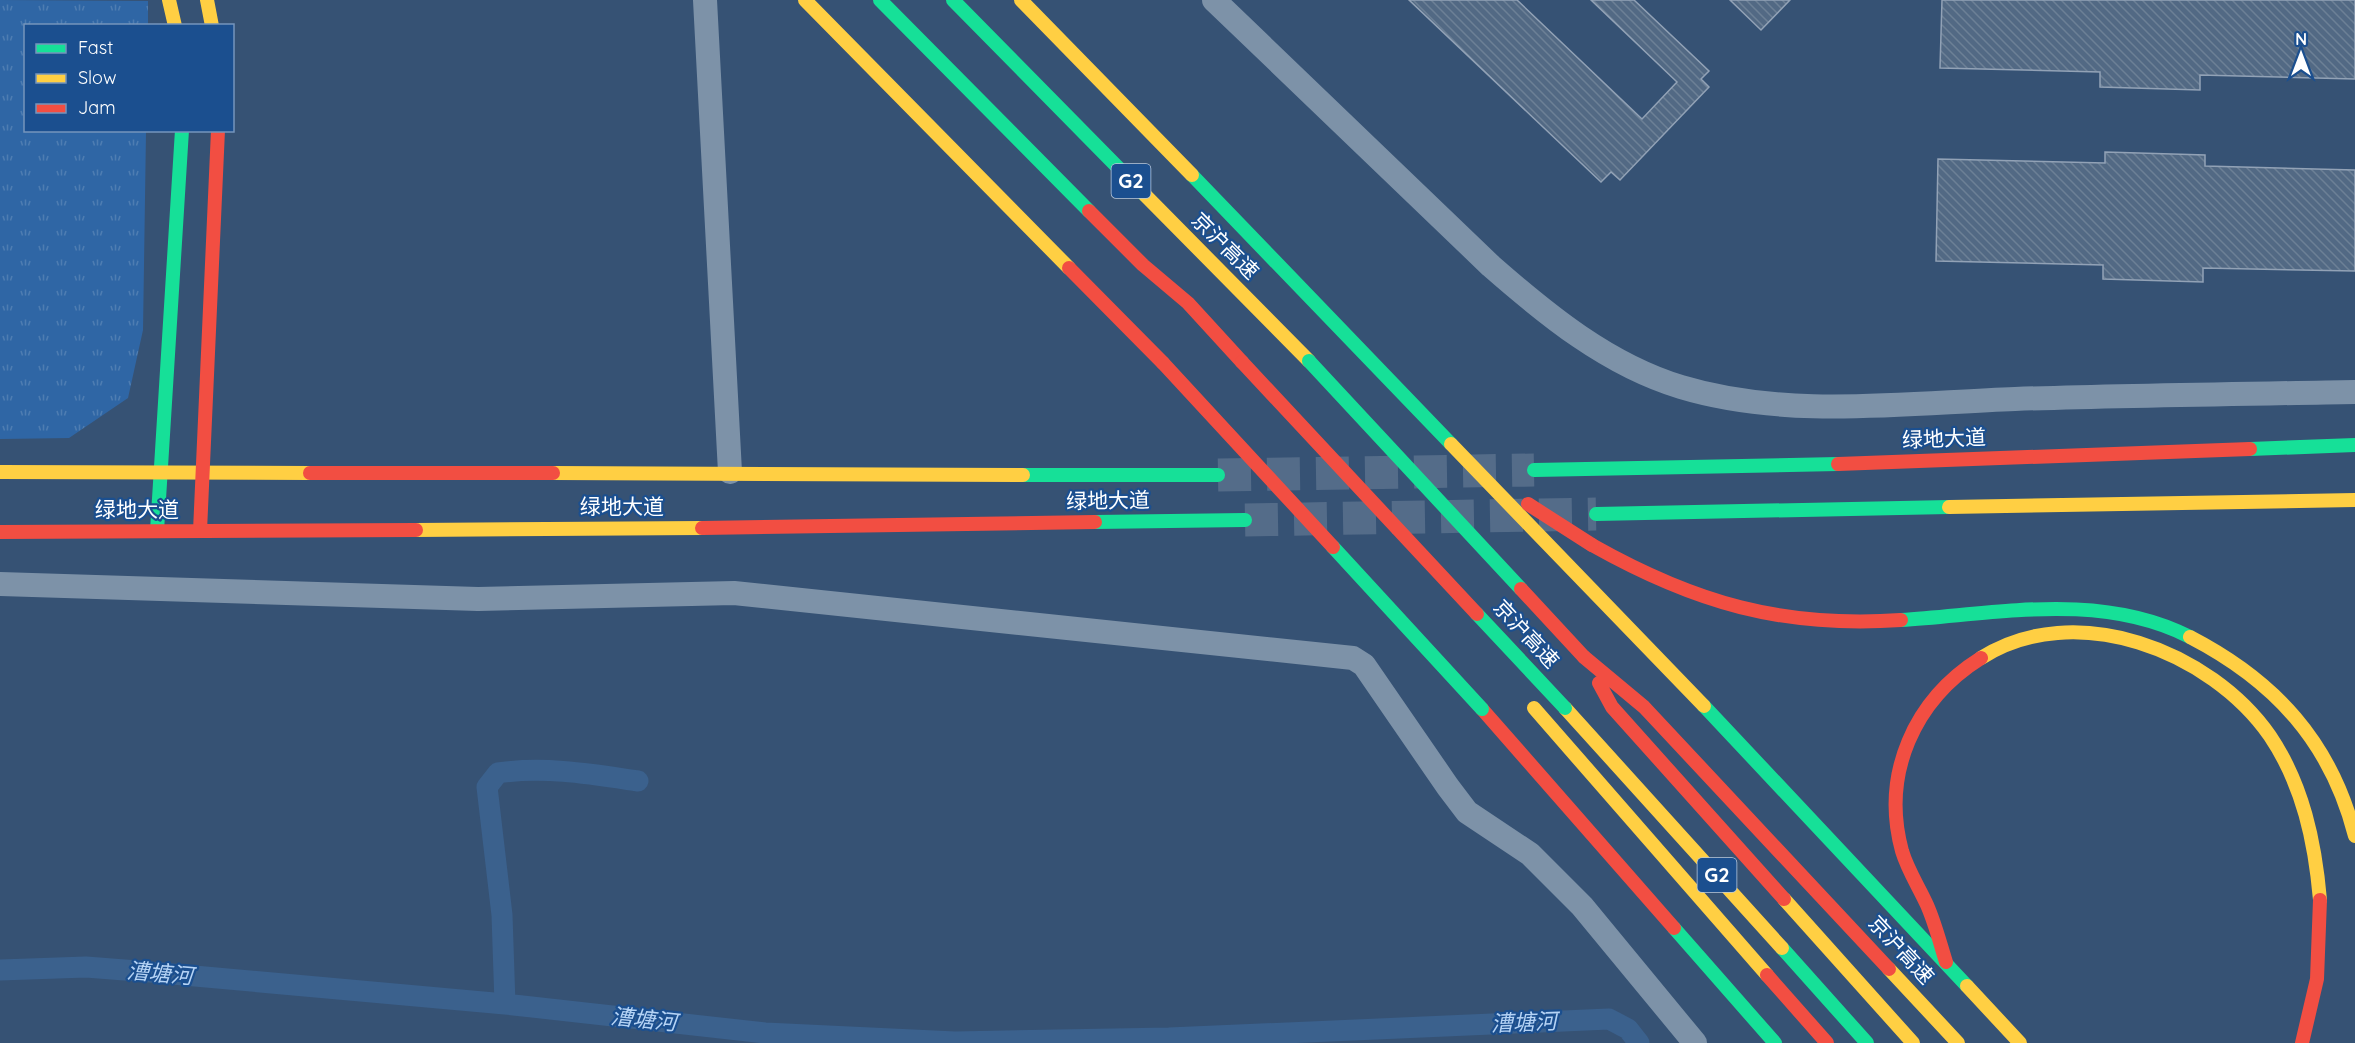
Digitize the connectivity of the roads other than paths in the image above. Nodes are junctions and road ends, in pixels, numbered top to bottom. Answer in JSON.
{"nodes":[{"id":1,"x":169,"y":0,"type":"edge"},
{"id":2,"x":207,"y":0,"type":"edge"},
{"id":3,"x":705,"y":0,"type":"edge"},
{"id":4,"x":805,"y":0,"type":"edge"},
{"id":5,"x":880,"y":0,"type":"edge"},
{"id":6,"x":953,"y":0,"type":"edge"},
{"id":7,"x":1021,"y":0,"type":"edge"},
{"id":8,"x":1214,"y":0,"type":"edge"},
{"id":9,"x":175,"y":24,"type":"edge"},
{"id":10,"x":212,"y":24,"type":"edge"},
{"id":11,"x":182,"y":132,"type":"edge"},
{"id":12,"x":219,"y":132,"type":"edge"},
{"id":13,"x":1143,"y":265,"type":"junction"},
{"id":14,"x":1168,"y":305,"type":"dead end"},
{"id":15,"x":2355,"y":392,"type":"edge"},
{"id":16,"x":1451,"y":444,"type":"junction"},
{"id":17,"x":2355,"y":445,"type":"edge"},
{"id":18,"x":1534,"y":470,"type":"tunnel mouth"},
{"id":19,"x":159,"y":471,"type":"junction"},
{"id":20,"x":0,"y":472,"type":"edge"},
{"id":21,"x":730,"y":472,"type":"junction"},
{"id":22,"x":202,"y":473,"type":"junction"},
{"id":23,"x":1218,"y":475,"type":"tunnel mouth"},
{"id":24,"x":2355,"y":500,"type":"edge"},
{"id":25,"x":1596,"y":514,"type":"tunnel mouth"},
{"id":26,"x":1245,"y":520,"type":"tunnel mouth"},
{"id":27,"x":157,"y":531,"type":"junction"},
{"id":28,"x":200,"y":531,"type":"junction"},
{"id":29,"x":0,"y":532,"type":"edge"},
{"id":30,"x":0,"y":584,"type":"edge"},
{"id":31,"x":1584,"y":657,"type":"junction"},
{"id":32,"x":1530,"y":704,"type":"dead end"},
{"id":33,"x":2305,"y":770,"type":"dead end"},
{"id":34,"x":2355,"y":836,"type":"edge"},
{"id":35,"x":1946,"y":962,"type":"junction"},
{"id":36,"x":2331,"y":976,"type":"dead end"},
{"id":37,"x":1695,"y":1043,"type":"edge"},
{"id":38,"x":1775,"y":1043,"type":"edge"},
{"id":39,"x":1827,"y":1043,"type":"edge"},
{"id":40,"x":1867,"y":1043,"type":"edge"},
{"id":41,"x":1913,"y":1043,"type":"edge"},
{"id":42,"x":1958,"y":1043,"type":"edge"},
{"id":43,"x":2020,"y":1043,"type":"edge"},
{"id":44,"x":2302,"y":1043,"type":"edge"}],
"edges":[{"from":1,"to":9,"type":"main road"},
{"from":2,"to":10,"type":"main road"},
{"from":3,"to":21,"type":"street"},
{"from":4,"to":38,"type":"main road","bridge":true},
{"from":5,"to":13,"type":"main road","name":"京沪高速","number":"G2"},
{"from":6,"to":31,"type":"main road","name":"京沪高速","number":"G2","bridge":true},
{"from":7,"to":16,"type":"main road"},
{"from":8,"to":15,"type":"street"},
{"from":11,"to":19,"type":"main road"},
{"from":12,"to":22,"type":"main road"},
{"from":13,"to":14,"type":"main road","name":"京沪高速","number":"G2"},
{"from":13,"to":40,"type":"main road","name":"京沪高速","number":"G2","bridge":true},
{"from":16,"to":34,"type":"main road","bridge":true},
{"from":16,"to":35,"type":"main road","bridge":true},
{"from":17,"to":18,"type":"main road","name":"绿地大道"},
{"from":19,"to":20,"type":"main road","name":"绿地大道"},
{"from":19,"to":22,"type":"main road","name":"绿地大道"},
{"from":19,"to":27,"type":"main road"},
{"from":21,"to":22,"type":"main road","name":"绿地大道"},
{"from":21,"to":23,"type":"main road","name":"绿地大道"},
{"from":22,"to":28,"type":"main road"},
{"from":24,"to":25,"type":"main road"},
{"from":26,"to":28,"type":"main road","name":"绿地大道"},
{"from":27,"to":28,"type":"main road","name":"绿地大道"},
{"from":27,"to":29,"type":"main road","name":"绿地大道"},
{"from":30,"to":37,"type":"street"},
{"from":31,"to":41,"type":"main road","name":"京沪高速","number":"G2"},
{"from":31,"to":42,"type":"main road","name":"京沪高速","number":"G2"},
{"from":32,"to":39,"type":"main road","number":"G2"},
{"from":33,"to":35,"type":"main road"},
{"from":35,"to":43,"type":"main road"},
{"from":36,"to":44,"type":"main road"}]}
